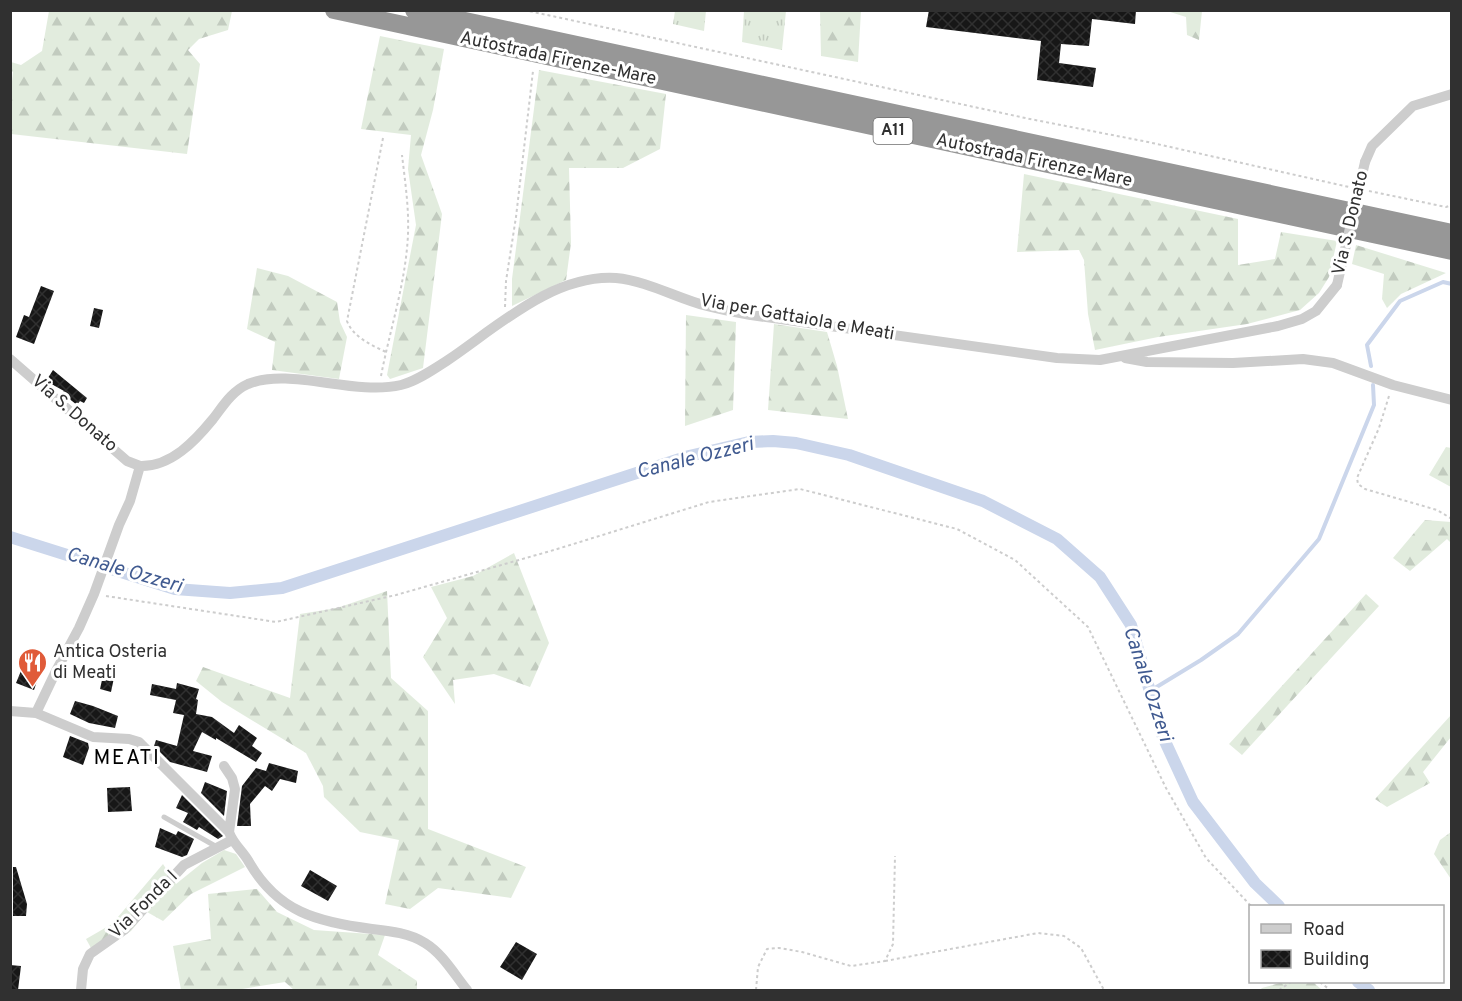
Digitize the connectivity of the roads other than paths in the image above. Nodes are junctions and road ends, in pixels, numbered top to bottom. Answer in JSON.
{"nodes":[{"id":1,"x":334,"y":10,"type":"edge"},
{"id":2,"x":414,"y":10,"type":"edge"},
{"id":3,"x":1452,"y":94,"type":"edge"},
{"id":4,"x":1452,"y":233,"type":"edge"},
{"id":5,"x":1452,"y":251,"type":"edge"},
{"id":6,"x":1337,"y":285,"type":"joint"},
{"id":7,"x":1119,"y":356,"type":"junction"},
{"id":8,"x":10,"y":358,"type":"edge"},
{"id":9,"x":1452,"y":400,"type":"edge"},
{"id":10,"x":140,"y":465,"type":"junction"},
{"id":11,"x":10,"y":711,"type":"edge"},
{"id":12,"x":36,"y":713,"type":"junction"},
{"id":13,"x":225,"y":766,"type":"dead end"},
{"id":14,"x":164,"y":817,"type":"dead end"},
{"id":15,"x":230,"y":836,"type":"junction"},
{"id":16,"x":219,"y":847,"type":"junction"},
{"id":17,"x":81,"y":990,"type":"edge"},
{"id":18,"x":467,"y":990,"type":"edge"}],
"edges":[{"from":1,"to":5,"type":"highway","name":"Autostrada Firenze-Mare","number":"A11"},
{"from":2,"to":4,"type":"highway","name":"Autostrada Firenze-Mare","number":"A11"},
{"from":3,"to":6,"type":"street","name":"Via S. Donato","bridge":true},
{"from":6,"to":7,"type":"street","name":"Via per Gattaiola e Meati"},
{"from":7,"to":9,"type":"street"},
{"from":7,"to":10,"type":"street","name":"Via per Gattaiola e Meati"},
{"from":8,"to":10,"type":"street","name":"Via S. Donato"},
{"from":10,"to":12,"type":"street"},
{"from":11,"to":12,"type":"street"},
{"from":12,"to":15,"type":"street"},
{"from":13,"to":15,"type":"street"},
{"from":14,"to":16,"type":"lane"},
{"from":15,"to":16,"type":"street","name":"Via Fonda I"},
{"from":15,"to":18,"type":"street"},
{"from":16,"to":17,"type":"street","name":"Via Fonda I"}]}
